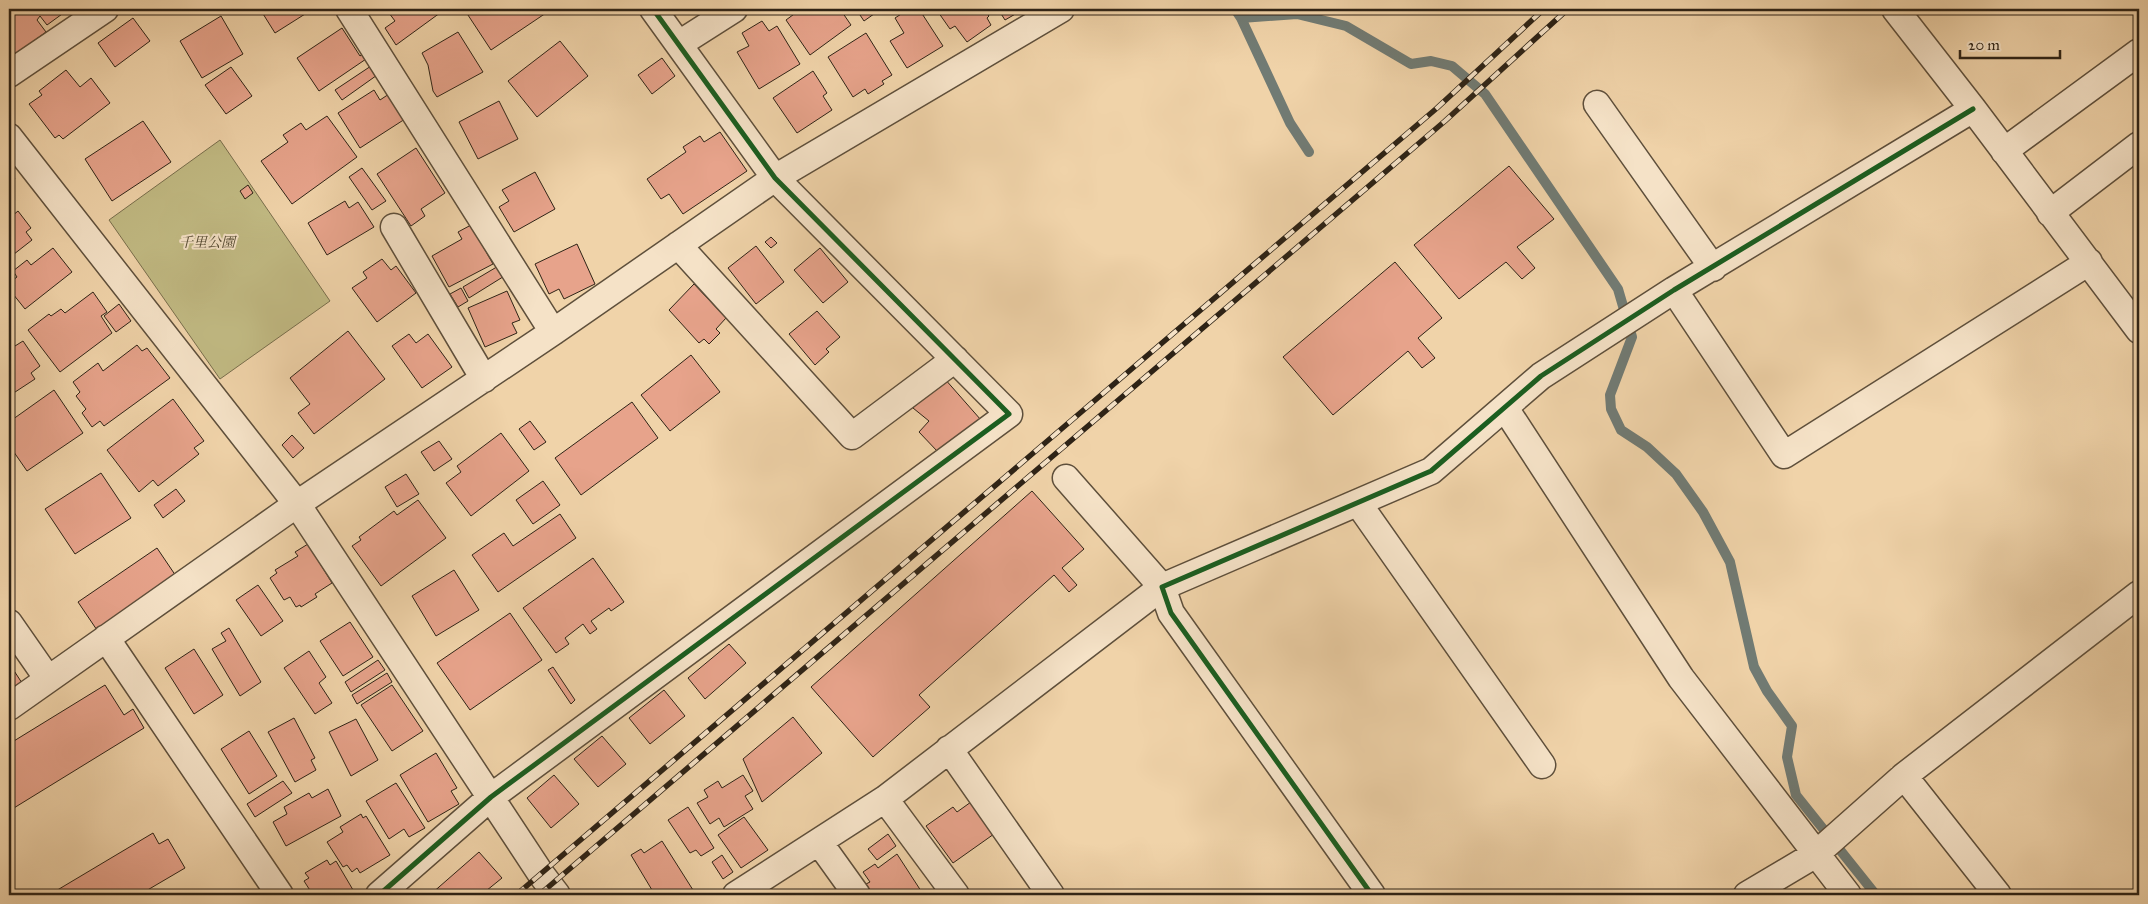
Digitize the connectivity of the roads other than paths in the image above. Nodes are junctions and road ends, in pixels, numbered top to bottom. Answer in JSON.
{"nodes":[{"id":1,"x":105,"y":9,"type":"edge"},
{"id":2,"x":349,"y":9,"type":"edge"},
{"id":3,"x":653,"y":9,"type":"edge"},
{"id":4,"x":734,"y":9,"type":"edge"},
{"id":5,"x":1061,"y":9,"type":"edge"},
{"id":6,"x":1894,"y":9,"type":"edge"},
{"id":7,"x":679,"y":44,"type":"junction"},
{"id":8,"x":2139,"y":52,"type":"edge"},
{"id":9,"x":9,"y":74,"type":"edge"},
{"id":10,"x":1597,"y":104,"type":"dead end"},
{"id":11,"x":1973,"y":109,"type":"junction"},
{"id":12,"x":9,"y":137,"type":"edge"},
{"id":13,"x":2139,"y":145,"type":"edge"},
{"id":14,"x":2004,"y":151,"type":"junction"},
{"id":15,"x":775,"y":178,"type":"junction"},
{"id":16,"x":2050,"y":213,"type":"junction"},
{"id":17,"x":394,"y":227,"type":"dead end"},
{"id":18,"x":678,"y":246,"type":"junction"},
{"id":19,"x":2089,"y":262,"type":"junction"},
{"id":20,"x":1713,"y":268,"type":"junction"},
{"id":21,"x":1674,"y":290,"type":"junction"},
{"id":22,"x":2139,"y":330,"type":"edge"},
{"id":23,"x":554,"y":332,"type":"junction"},
{"id":24,"x":955,"y":359,"type":"junction"},
{"id":25,"x":484,"y":379,"type":"junction"},
{"id":26,"x":1505,"y":408,"type":"junction"},
{"id":27,"x":1066,"y":478,"type":"dead end"},
{"id":28,"x":1358,"y":503,"type":"junction"},
{"id":29,"x":297,"y":504,"type":"junction"},
{"id":30,"x":1162,"y":587,"type":"junction"},
{"id":31,"x":2139,"y":594,"type":"edge"},
{"id":32,"x":9,"y":623,"type":"edge"},
{"id":33,"x":106,"y":638,"type":"junction"},
{"id":34,"x":48,"y":679,"type":"junction"},
{"id":35,"x":9,"y":707,"type":"edge"},
{"id":36,"x":949,"y":750,"type":"junction"},
{"id":37,"x":1542,"y":765,"type":"dead end"},
{"id":38,"x":1904,"y":776,"type":"junction"},
{"id":39,"x":491,"y":797,"type":"junction"},
{"id":40,"x":885,"y":799,"type":"junction"},
{"id":41,"x":819,"y":842,"type":"junction"},
{"id":42,"x":1816,"y":854,"type":"junction"},
{"id":43,"x":280,"y":895,"type":"edge"},
{"id":44,"x":379,"y":895,"type":"edge"},
{"id":45,"x":557,"y":895,"type":"edge"},
{"id":46,"x":736,"y":895,"type":"edge"},
{"id":47,"x":857,"y":895,"type":"edge"},
{"id":48,"x":956,"y":895,"type":"edge"},
{"id":49,"x":1051,"y":895,"type":"edge"},
{"id":50,"x":1372,"y":895,"type":"edge"},
{"id":51,"x":1747,"y":895,"type":"edge"},
{"id":52,"x":1848,"y":895,"type":"edge"},
{"id":53,"x":1998,"y":895,"type":"edge"}],
"edges":[{"from":1,"to":9,"type":"street"},
{"from":2,"to":23,"type":"street"},
{"from":3,"to":7,"type":"street"},
{"from":4,"to":7,"type":"street"},
{"from":5,"to":15,"type":"street"},
{"from":6,"to":11,"type":"street"},
{"from":7,"to":15,"type":"street"},
{"from":8,"to":14,"type":"street"},
{"from":10,"to":20,"type":"street"},
{"from":11,"to":14,"type":"street"},
{"from":11,"to":20,"type":"street"},
{"from":12,"to":29,"type":"street"},
{"from":13,"to":16,"type":"street"},
{"from":14,"to":16,"type":"street"},
{"from":15,"to":18,"type":"street"},
{"from":15,"to":24,"type":"street"},
{"from":16,"to":19,"type":"street"},
{"from":17,"to":25,"type":"street"},
{"from":18,"to":23,"type":"street"},
{"from":18,"to":24,"type":"street"},
{"from":19,"to":21,"type":"street"},
{"from":19,"to":22,"type":"street"},
{"from":20,"to":21,"type":"street"},
{"from":21,"to":26,"type":"street"},
{"from":23,"to":25,"type":"street"},
{"from":24,"to":39,"type":"street"},
{"from":25,"to":29,"type":"street"},
{"from":26,"to":28,"type":"street"},
{"from":26,"to":42,"type":"street"},
{"from":27,"to":30,"type":"street"},
{"from":28,"to":30,"type":"street"},
{"from":28,"to":37,"type":"street"},
{"from":29,"to":33,"type":"street"},
{"from":29,"to":39,"type":"street"},
{"from":30,"to":36,"type":"street"},
{"from":30,"to":50,"type":"street"},
{"from":31,"to":38,"type":"street"},
{"from":32,"to":34,"type":"street"},
{"from":33,"to":34,"type":"street"},
{"from":33,"to":43,"type":"street"},
{"from":34,"to":35,"type":"street"},
{"from":36,"to":40,"type":"street"},
{"from":36,"to":49,"type":"street"},
{"from":38,"to":42,"type":"street"},
{"from":38,"to":53,"type":"street"},
{"from":39,"to":44,"type":"street"},
{"from":39,"to":45,"type":"street"},
{"from":40,"to":41,"type":"street"},
{"from":40,"to":48,"type":"street"},
{"from":41,"to":46,"type":"street"},
{"from":41,"to":47,"type":"street"},
{"from":42,"to":51,"type":"street"},
{"from":42,"to":52,"type":"street"}]}
